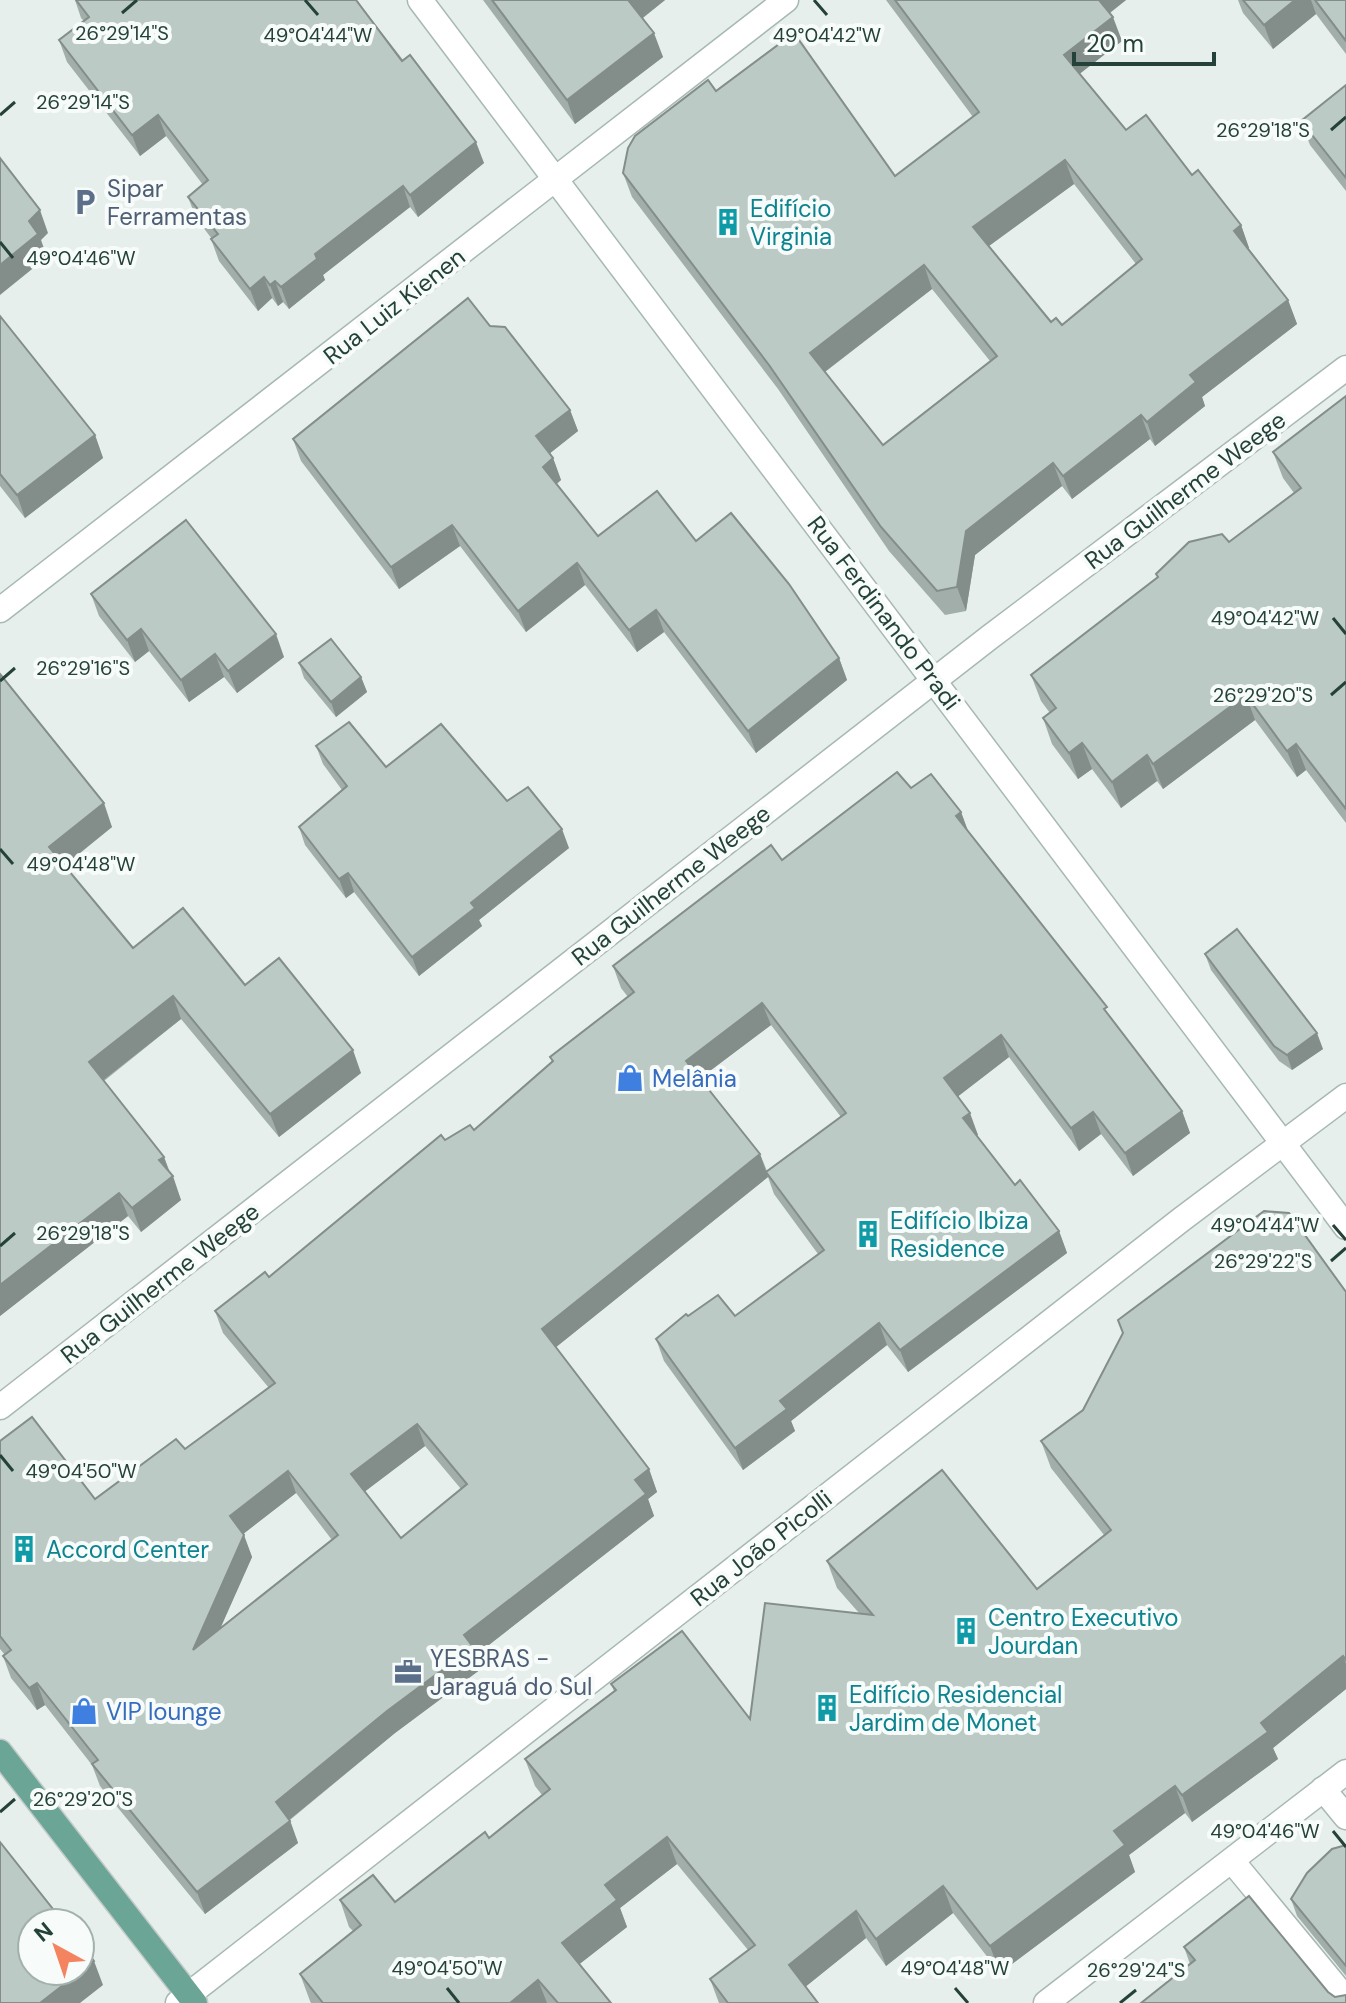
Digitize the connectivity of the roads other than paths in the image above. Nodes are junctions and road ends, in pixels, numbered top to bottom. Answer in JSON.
{"nodes":[{"id":1,"x":420,"y":0,"type":"edge"},
{"id":2,"x":786,"y":0,"type":"edge"},
{"id":3,"x":558,"y":178,"type":"junction"},
{"id":4,"x":1346,"y":368,"type":"edge"},
{"id":5,"x":0,"y":610,"type":"edge"},
{"id":6,"x":934,"y":681,"type":"junction"},
{"id":7,"x":1346,"y":1096,"type":"edge"},
{"id":8,"x":1283,"y":1143,"type":"junction"},
{"id":9,"x":1346,"y":1227,"type":"edge"},
{"id":10,"x":0,"y":1407,"type":"edge"},
{"id":11,"x":0,"y":1752,"type":"edge"},
{"id":12,"x":1346,"y":1772,"type":"edge"},
{"id":13,"x":1323,"y":1789,"type":"junction"},
{"id":14,"x":1346,"y":1817,"type":"edge"},
{"id":15,"x":1232,"y":1861,"type":"junction"},
{"id":16,"x":1346,"y":1999,"type":"edge"},
{"id":17,"x":187,"y":2000,"type":"edge"},
{"id":18,"x":1046,"y":2003,"type":"edge"}],
"edges":[{"from":1,"to":3,"type":"street","name":"Rua Ferdinando Pradi"},
{"from":2,"to":3,"type":"street","name":"Rua Luiz Kienen"},
{"from":3,"to":5,"type":"street","name":"Rua Luiz Kienen"},
{"from":3,"to":6,"type":"street","name":"Rua Ferdinando Pradi"},
{"from":4,"to":6,"type":"street","name":"Rua Guilherme Weege"},
{"from":6,"to":8,"type":"street","name":"Rua Ferdinando Pradi"},
{"from":6,"to":10,"type":"street","name":"Rua Guilherme Weege"},
{"from":7,"to":8,"type":"street","name":"Rua João Picolli"},
{"from":8,"to":9,"type":"street","name":"Rua Ferdinando Pradi"},
{"from":8,"to":17,"type":"street","name":"Rua João Picolli"},
{"from":11,"to":17,"type":"main road"},
{"from":12,"to":13,"type":"street"},
{"from":13,"to":14,"type":"street"},
{"from":13,"to":15,"type":"street"},
{"from":15,"to":16,"type":"street"},
{"from":15,"to":18,"type":"street"}]}
